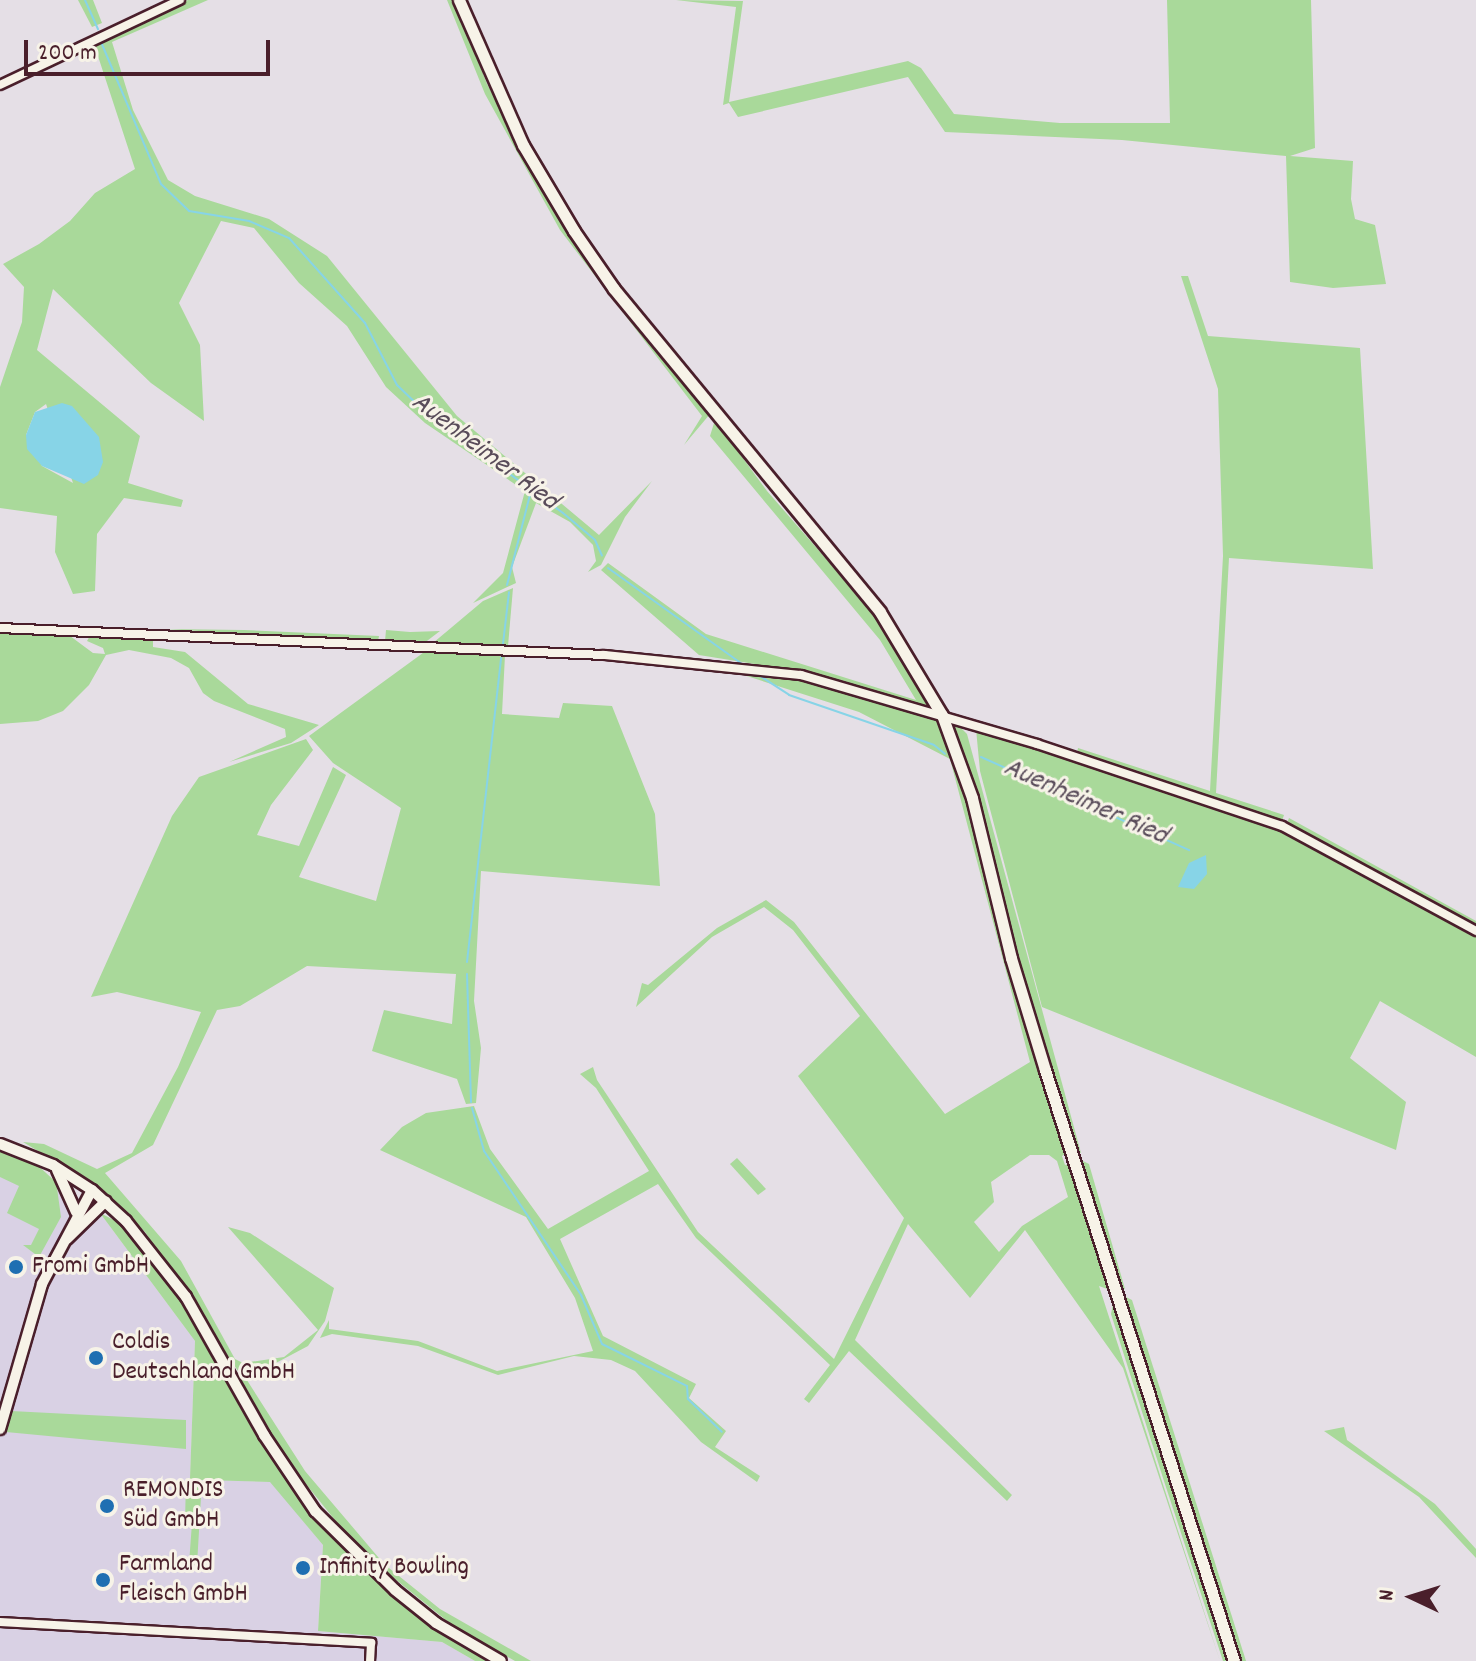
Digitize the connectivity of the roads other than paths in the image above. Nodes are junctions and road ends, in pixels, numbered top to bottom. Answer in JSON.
{"nodes":[{"id":1,"x":180,"y":0,"type":"edge"},
{"id":2,"x":459,"y":0,"type":"edge"},
{"id":3,"x":0,"y":85,"type":"edge"},
{"id":4,"x":0,"y":628,"type":"edge"},
{"id":5,"x":942,"y":715,"type":"junction"},
{"id":6,"x":1476,"y":931,"type":"edge"},
{"id":7,"x":0,"y":1144,"type":"edge"},
{"id":8,"x":53,"y":1165,"type":"junction"},
{"id":9,"x":92,"y":1190,"type":"junction"},
{"id":10,"x":106,"y":1201,"type":"junction"},
{"id":11,"x":76,"y":1212,"type":"junction"},
{"id":12,"x":66,"y":1240,"type":"junction"},
{"id":13,"x":0,"y":1429,"type":"edge"},
{"id":14,"x":0,"y":1622,"type":"edge"},
{"id":15,"x":370,"y":1661,"type":"edge"},
{"id":16,"x":501,"y":1661,"type":"edge"},
{"id":17,"x":1234,"y":1661,"type":"edge"}],
"edges":[{"from":1,"to":3,"type":"street"},
{"from":2,"to":5,"type":"main road"},
{"from":4,"to":5,"type":"street"},
{"from":5,"to":6,"type":"street"},
{"from":5,"to":17,"type":"main road"},
{"from":7,"to":8,"type":"street"},
{"from":8,"to":9,"type":"street"},
{"from":8,"to":11,"type":"street"},
{"from":9,"to":10,"type":"street"},
{"from":9,"to":11,"type":"street"},
{"from":10,"to":12,"type":"street"},
{"from":10,"to":16,"type":"street"},
{"from":11,"to":12,"type":"street"},
{"from":12,"to":13,"type":"street"},
{"from":14,"to":15,"type":"street"}]}
